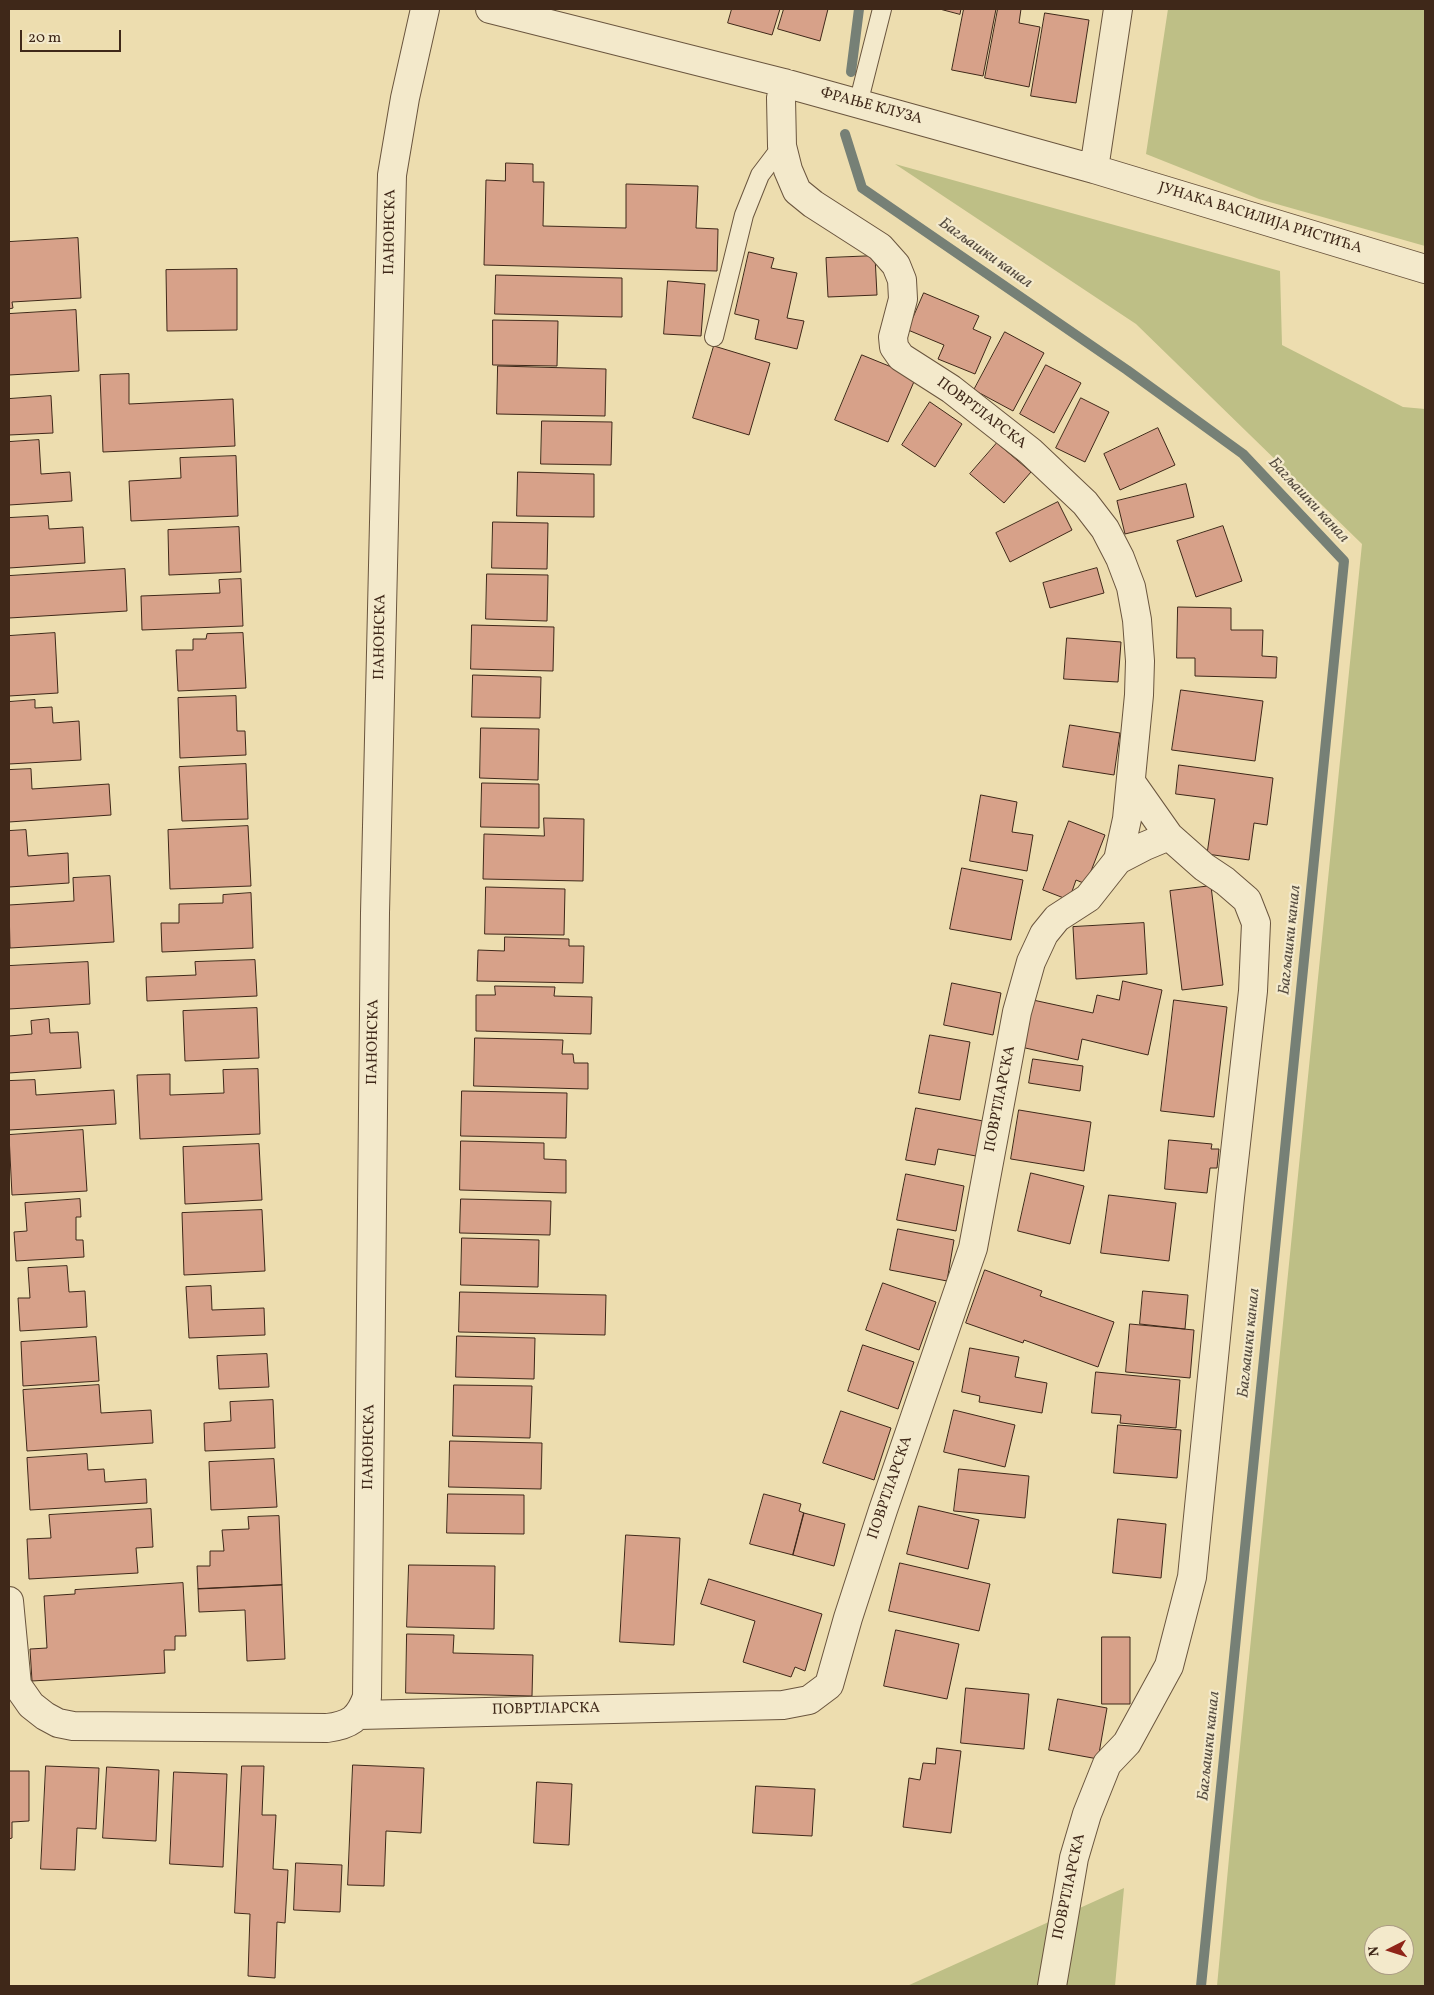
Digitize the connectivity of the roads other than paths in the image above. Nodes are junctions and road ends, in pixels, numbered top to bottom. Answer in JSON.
{"nodes":[{"id":1,"x":425,"y":9,"type":"edge"},
{"id":2,"x":490,"y":9,"type":"edge"},
{"id":3,"x":882,"y":9,"type":"edge"},
{"id":4,"x":1118,"y":9,"type":"edge"},
{"id":5,"x":784,"y":83,"type":"junction"},
{"id":6,"x":858,"y":104,"type":"junction"},
{"id":7,"x":782,"y":146,"type":"junction"},
{"id":8,"x":1094,"y":169,"type":"junction"},
{"id":9,"x":1425,"y":270,"type":"edge"},
{"id":10,"x":714,"y":336,"type":"dead end"},
{"id":11,"x":1131,"y":782,"type":"junction"},
{"id":12,"x":1169,"y":836,"type":"junction"},
{"id":13,"x":1118,"y":860,"type":"junction"},
{"id":14,"x":9,"y":1601,"type":"edge"},
{"id":15,"x":359,"y":1715,"type":"junction"},
{"id":16,"x":1052,"y":1986,"type":"edge"}],
"edges":[{"from":1,"to":15,"type":"street","name":"ПАНОНСКА"},
{"from":2,"to":5,"type":"street","name":"ФРАЊЕ КЛУЗА"},
{"from":3,"to":6,"type":"lane"},
{"from":4,"to":8,"type":"street"},
{"from":5,"to":6,"type":"street","name":"ФРАЊЕ КЛУЗА"},
{"from":5,"to":7,"type":"street","name":"ПОВРТЛАРСКА"},
{"from":6,"to":8,"type":"street","name":"ФРАЊЕ КЛУЗА"},
{"from":7,"to":10,"type":"lane"},
{"from":7,"to":11,"type":"street","name":"ПОВРТЛАРСКА"},
{"from":8,"to":9,"type":"street","name":"ЈУНАКА ВАСИЛИЈА РИСТИЋА"},
{"from":11,"to":12,"type":"street","name":"ПОВРТЛАРСКА"},
{"from":11,"to":13,"type":"street","name":"ПОВРТЛАРСКА"},
{"from":12,"to":13,"type":"street","name":"ПОВРТЛАРСКА"},
{"from":12,"to":16,"type":"street","name":"ПОВРТЛАРСКА"},
{"from":13,"to":15,"type":"street","name":"ПОВРТЛАРСКА"},
{"from":14,"to":15,"type":"street"}]}
